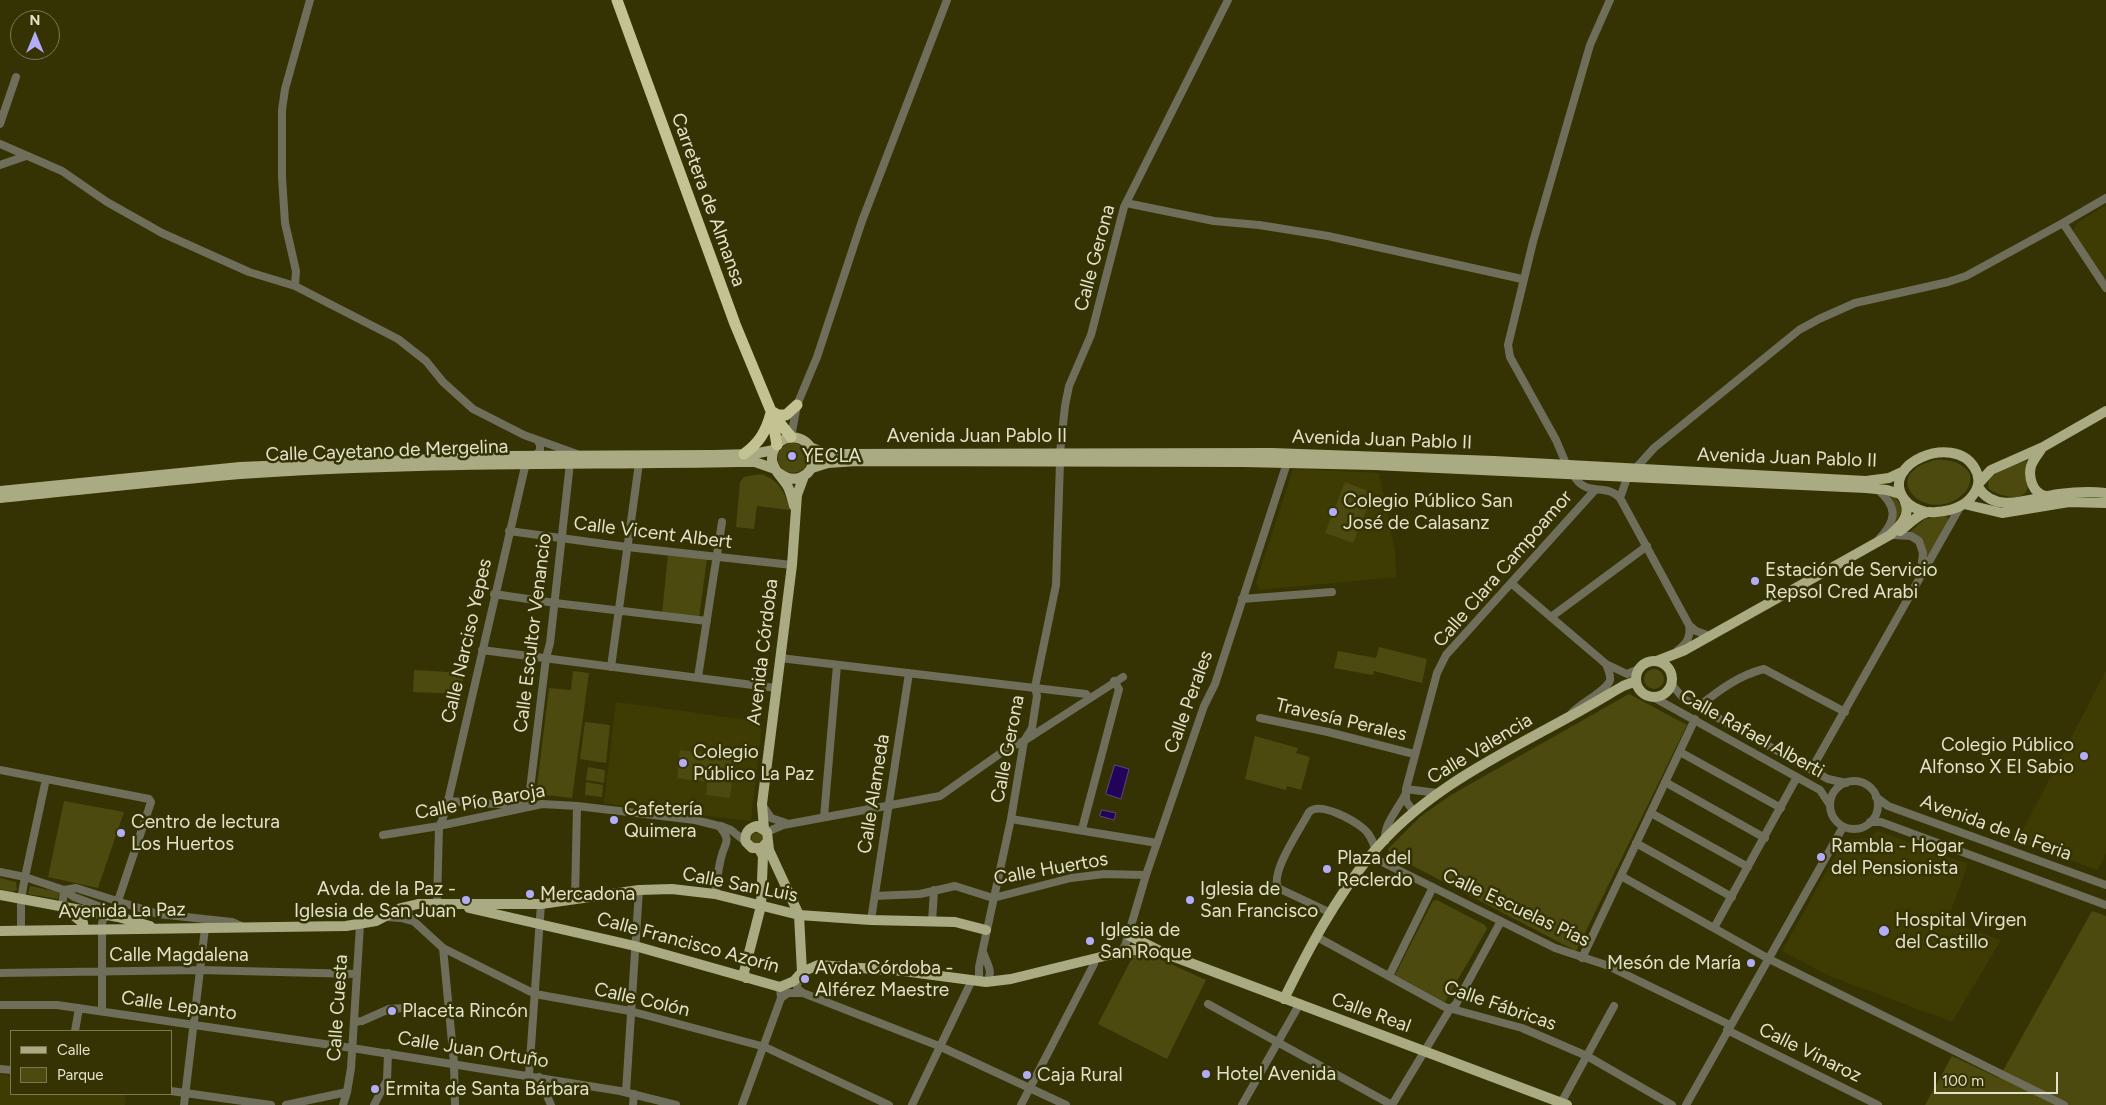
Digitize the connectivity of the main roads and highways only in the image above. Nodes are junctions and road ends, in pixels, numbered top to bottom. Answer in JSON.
{"nodes":[{"id":1,"x":616,"y":0,"type":"edge"},
{"id":2,"x":796,"y":404,"type":"road end"},
{"id":3,"x":771,"y":411,"type":"junction"},
{"id":4,"x":2106,"y":411,"type":"edge"},
{"id":5,"x":794,"y":438,"type":"junction"},
{"id":6,"x":775,"y":447,"type":"junction"},
{"id":7,"x":2043,"y":447,"type":"junction"},
{"id":8,"x":812,"y":448,"type":"junction"},
{"id":9,"x":744,"y":454,"type":"junction"},
{"id":10,"x":857,"y":458,"type":"junction"},
{"id":11,"x":1060,"y":458,"type":"junction"},
{"id":12,"x":1972,"y":463,"type":"junction"},
{"id":13,"x":2003,"y":464,"type":"junction"},
{"id":14,"x":777,"y":471,"type":"junction"},
{"id":15,"x":1904,"y":471,"type":"junction"},
{"id":16,"x":808,"y":472,"type":"junction"},
{"id":17,"x":1630,"y":474,"type":"junction"},
{"id":18,"x":1978,"y":485,"type":"junction"},
{"id":19,"x":0,"y":491,"type":"edge"},
{"id":20,"x":2106,"y":493,"type":"edge"},
{"id":21,"x":2046,"y":496,"type":"junction"},
{"id":22,"x":0,"y":498,"type":"edge"},
{"id":23,"x":1903,"y":498,"type":"junction"},
{"id":24,"x":2106,"y":503,"type":"edge"},
{"id":25,"x":1962,"y":505,"type":"junction"},
{"id":26,"x":795,"y":509,"type":"junction"},
{"id":27,"x":1926,"y":512,"type":"junction"},
{"id":28,"x":1890,"y":535,"type":"junction"},
{"id":29,"x":1685,"y":650,"type":"junction"},
{"id":30,"x":1657,"y":661,"type":"junction"},
{"id":31,"x":1672,"y":673,"type":"junction"},
{"id":32,"x":1636,"y":682,"type":"junction"},
{"id":33,"x":762,"y":836,"type":"junction"},
{"id":34,"x":0,"y":895,"type":"edge"},
{"id":35,"x":451,"y":904,"type":"junction"},
{"id":36,"x":761,"y":906,"type":"junction"},
{"id":37,"x":62,"y":907,"type":"junction"},
{"id":38,"x":799,"y":915,"type":"junction"},
{"id":39,"x":84,"y":929,"type":"junction"},
{"id":40,"x":156,"y":929,"type":"junction"},
{"id":41,"x":0,"y":930,"type":"edge"},
{"id":42,"x":986,"y":930,"type":"road end"},
{"id":43,"x":1128,"y":935,"type":"road end"},
{"id":44,"x":1164,"y":953,"type":"junction"},
{"id":45,"x":800,"y":975,"type":"junction"},
{"id":46,"x":746,"y":978,"type":"junction"},
{"id":47,"x":1284,"y":999,"type":"junction"},
{"id":48,"x":1562,"y":1104,"type":"edge"}],
"edges":[{"from":1,"to":3,"type":"highway","name":"Carretera de Almansa"},
{"from":2,"to":3,"type":"highway"},
{"from":3,"to":5,"type":"highway"},
{"from":3,"to":6,"type":"highway"},
{"from":3,"to":9,"type":"highway"},
{"from":4,"to":7,"type":"main road"},
{"from":5,"to":6,"type":"main road"},
{"from":5,"to":8,"type":"main road"},
{"from":6,"to":9,"type":"main road","name":"Calle Cayetano de Mergelina"},
{"from":6,"to":14,"type":"main road"},
{"from":7,"to":13,"type":"main road"},
{"from":7,"to":21,"type":"main road"},
{"from":8,"to":10,"type":"main road"},
{"from":8,"to":16,"type":"main road"},
{"from":9,"to":19,"type":"main road","name":"Calle Cayetano de Mergelina"},
{"from":10,"to":11,"type":"main road","name":"Avenida Juan Pablo II"},
{"from":10,"to":16,"type":"main road"},
{"from":11,"to":17,"type":"main road","name":"Avenida Juan Pablo II"},
{"from":11,"to":17,"type":"main road","name":"Avenida Juan Pablo II"},
{"from":12,"to":13,"type":"main road"},
{"from":12,"to":15,"type":"main road"},
{"from":12,"to":18,"type":"main road"},
{"from":13,"to":18,"type":"main road"},
{"from":14,"to":16,"type":"main road"},
{"from":14,"to":22,"type":"main road","name":"Calle Cayetano de Mergelina"},
{"from":14,"to":26,"type":"main road"},
{"from":15,"to":17,"type":"main road","name":"Avenida Juan Pablo II"},
{"from":15,"to":23,"type":"main road"},
{"from":16,"to":26,"type":"main road","name":"Avenida Córdoba"},
{"from":17,"to":23,"type":"main road","name":"Avenida Juan Pablo II"},
{"from":18,"to":21,"type":"main road"},
{"from":18,"to":25,"type":"main road"},
{"from":20,"to":21,"type":"main road"},
{"from":23,"to":27,"type":"main road"},
{"from":23,"to":28,"type":"main road"},
{"from":24,"to":25,"type":"main road"},
{"from":25,"to":27,"type":"main road"},
{"from":26,"to":33,"type":"main road","name":"Avenida Córdoba"},
{"from":27,"to":28,"type":"main road"},
{"from":28,"to":29,"type":"main road"},
{"from":29,"to":30,"type":"main road"},
{"from":29,"to":31,"type":"main road"},
{"from":30,"to":31,"type":"main road"},
{"from":30,"to":32,"type":"main road"},
{"from":31,"to":32,"type":"main road"},
{"from":32,"to":47,"type":"main road","name":"Calle Valencia"},
{"from":33,"to":33,"type":"main road"},
{"from":33,"to":36,"type":"main road"},
{"from":33,"to":38,"type":"main road"},
{"from":34,"to":37,"type":"main road"},
{"from":35,"to":36,"type":"main road","name":"Calle San Luis"},
{"from":35,"to":40,"type":"main road","name":"Avenida La Paz"},
{"from":35,"to":46,"type":"main road","name":"Calle Francisco Azorín"},
{"from":36,"to":38,"type":"main road","name":"Calle San Luis"},
{"from":36,"to":46,"type":"main road"},
{"from":37,"to":39,"type":"main road"},
{"from":37,"to":40,"type":"main road"},
{"from":38,"to":42,"type":"main road","name":"Calle San Luis"},
{"from":38,"to":45,"type":"main road"},
{"from":39,"to":40,"type":"main road","name":"Avenida La Paz"},
{"from":39,"to":41,"type":"main road","name":"Avenida La Paz"},
{"from":43,"to":44,"type":"main road"},
{"from":44,"to":45,"type":"main road","name":"Calle Francisco Azorín"},
{"from":44,"to":47,"type":"main road","name":"Calle Real"},
{"from":45,"to":46,"type":"main road","name":"Calle Francisco Azorín"},
{"from":47,"to":48,"type":"main road","name":"Calle Real"}]}
